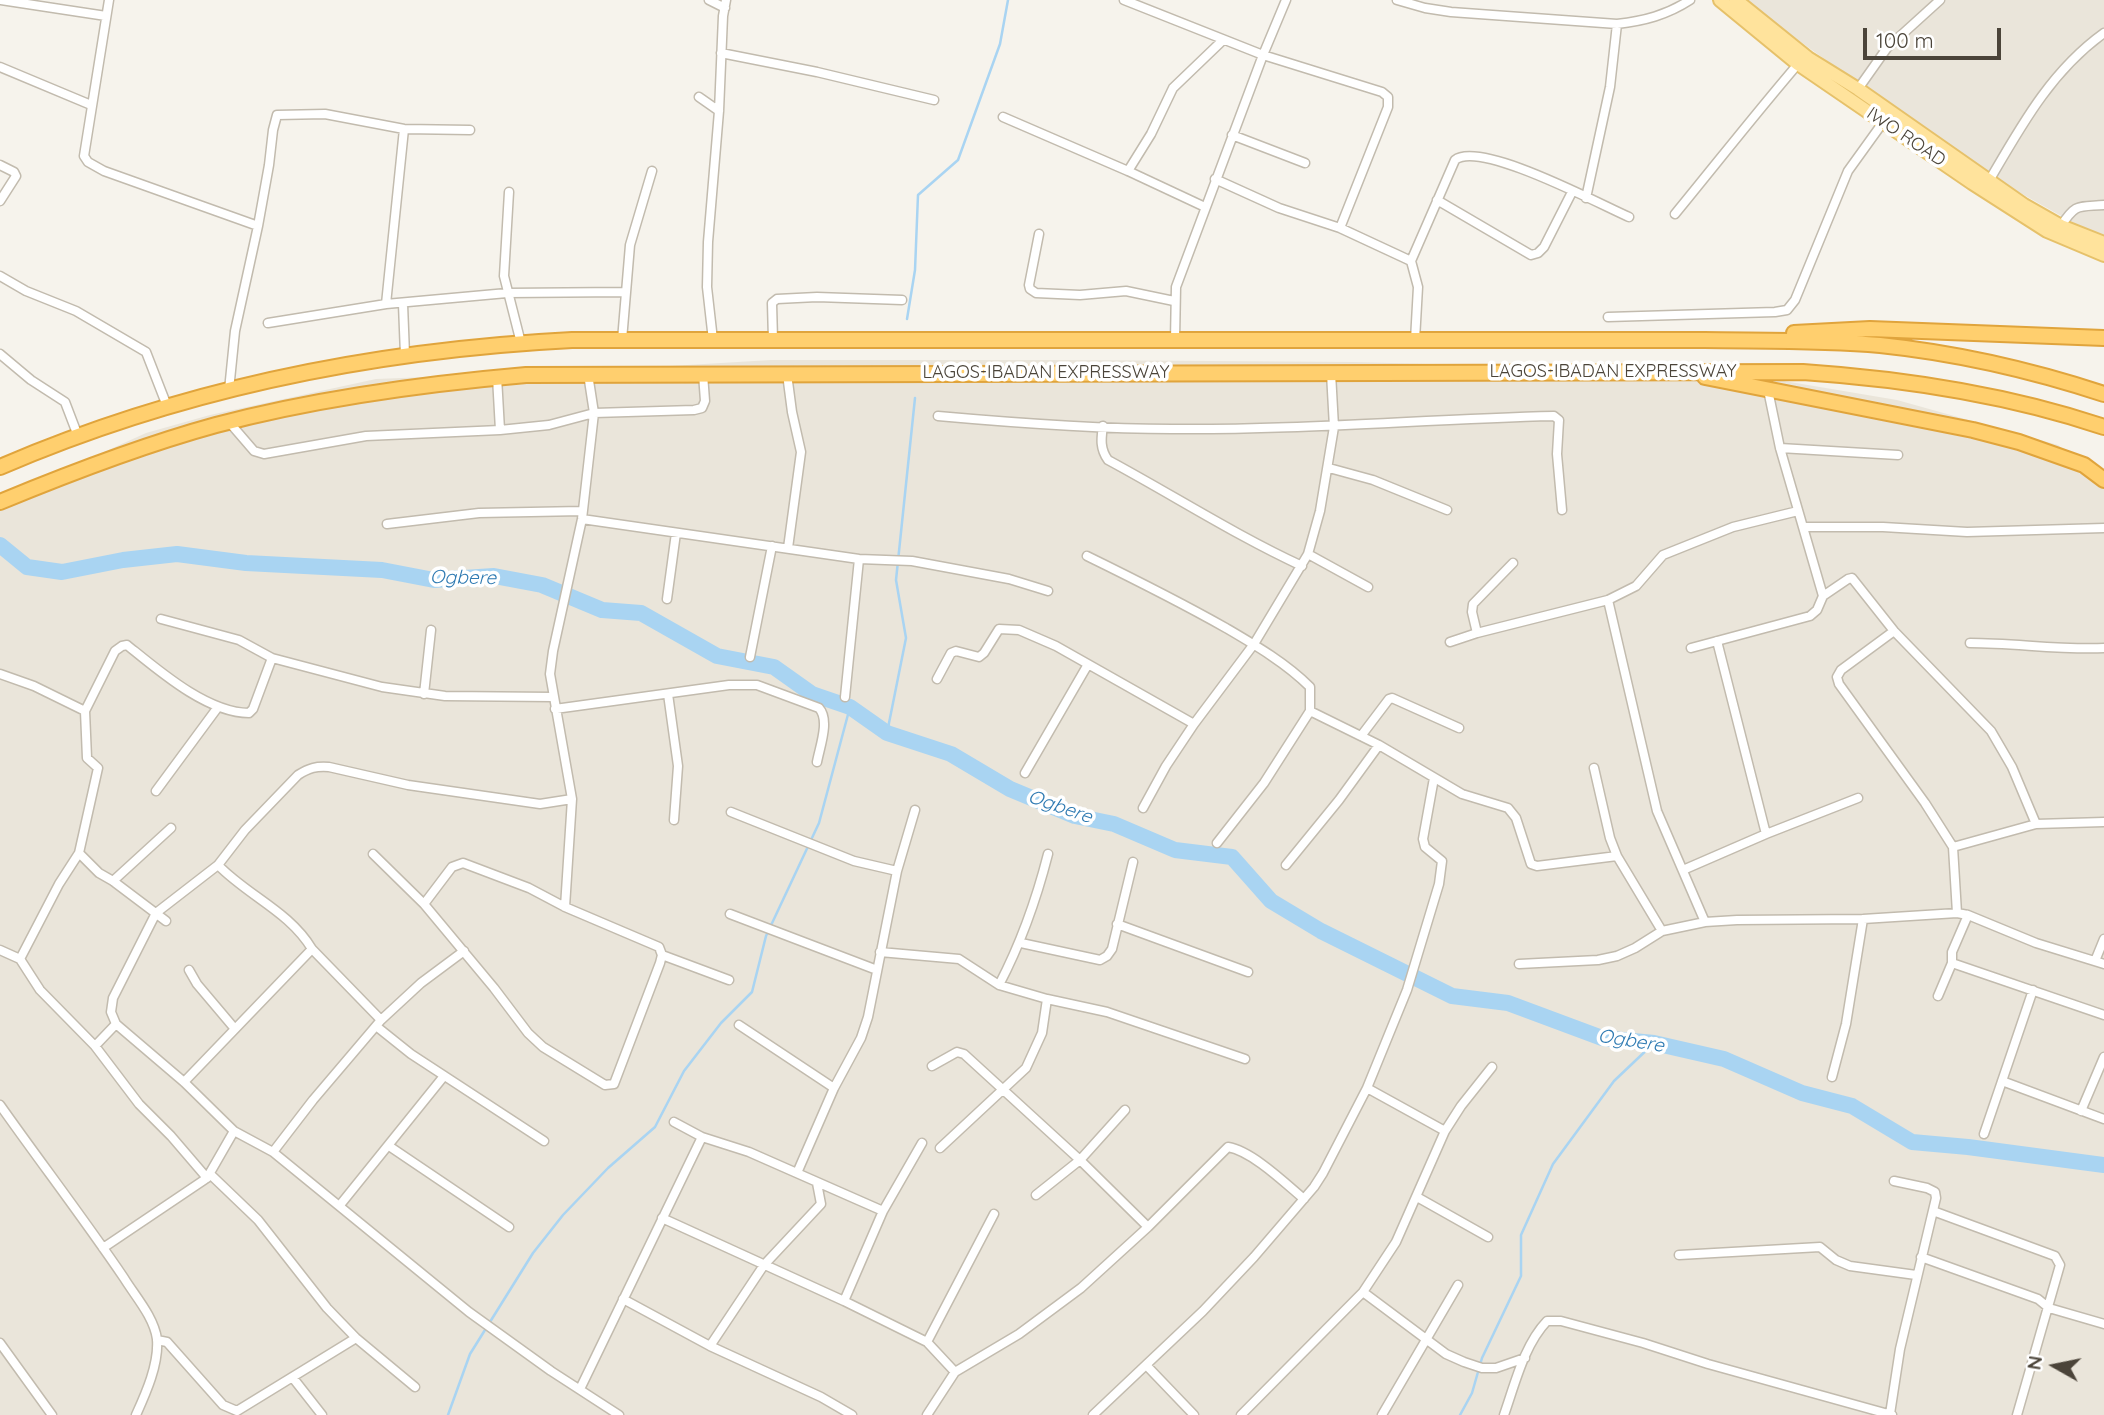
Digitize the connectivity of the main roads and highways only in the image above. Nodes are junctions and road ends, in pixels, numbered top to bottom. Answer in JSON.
{"nodes":[{"id":1,"x":1720,"y":0,"type":"edge"},
{"id":2,"x":1736,"y":0,"type":"edge"},
{"id":3,"x":2104,"y":243,"type":"edge"},
{"id":4,"x":2104,"y":255,"type":"edge"},
{"id":5,"x":2104,"y":338,"type":"edge"},
{"id":6,"x":1704,"y":340,"type":"junction"},
{"id":7,"x":1693,"y":373,"type":"junction"},
{"id":8,"x":2104,"y":394,"type":"edge"},
{"id":9,"x":2104,"y":427,"type":"edge"},
{"id":10,"x":0,"y":467,"type":"edge"},
{"id":11,"x":2104,"y":480,"type":"edge"},
{"id":12,"x":0,"y":502,"type":"edge"}],
"edges":[{"from":1,"to":4,"type":"main road","name":"IWO ROAD"},
{"from":2,"to":3,"type":"main road","name":"IWO ROAD"},
{"from":5,"to":6,"type":"highway"},
{"from":6,"to":8,"type":"highway","name":"LAGOS-IBADAN EXPRESSWAY"},
{"from":6,"to":10,"type":"highway","name":"LAGOS-IBADAN EXPRESSWAY"},
{"from":7,"to":9,"type":"highway","name":"LAGOS-IBADAN EXPRESSWAY"},
{"from":7,"to":11,"type":"highway"},
{"from":7,"to":12,"type":"highway","name":"LAGOS-IBADAN EXPRESSWAY"}]}
